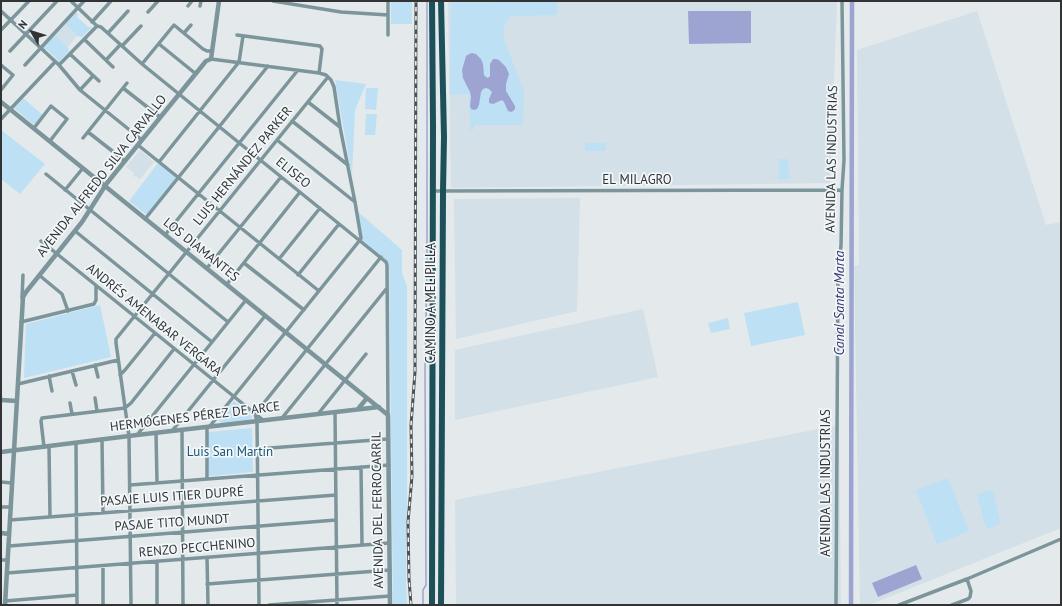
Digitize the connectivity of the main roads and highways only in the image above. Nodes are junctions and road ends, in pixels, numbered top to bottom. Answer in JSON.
{"nodes":[{"id":1,"x":432,"y":1,"type":"edge"},
{"id":2,"x":441,"y":1,"type":"edge"},
{"id":3,"x":433,"y":246,"type":"junction"},
{"id":4,"x":442,"y":246,"type":"junction"},
{"id":5,"x":432,"y":337,"type":"junction"},
{"id":6,"x":442,"y":337,"type":"junction"},
{"id":7,"x":432,"y":378,"type":"junction"},
{"id":8,"x":442,"y":378,"type":"junction"},
{"id":9,"x":432,"y":605,"type":"edge"},
{"id":10,"x":441,"y":605,"type":"edge"}],
"edges":[{"from":1,"to":3,"type":"main road","name":"CAMINO A MELIPILLA"},
{"from":2,"to":4,"type":"main road","name":"CAMINO A MELIPILLA"},
{"from":3,"to":4,"type":"main road"},
{"from":3,"to":5,"type":"main road","name":"CAMINO A MELIPILLA"},
{"from":4,"to":6,"type":"main road","name":"CAMINO A MELIPILLA"},
{"from":5,"to":6,"type":"main road"},
{"from":5,"to":7,"type":"main road","name":"CAMINO A MELIPILLA"},
{"from":6,"to":8,"type":"main road","name":"CAMINO A MELIPILLA"},
{"from":7,"to":8,"type":"main road"},
{"from":7,"to":9,"type":"main road","name":"CAMINO A MELIPILLA"},
{"from":8,"to":10,"type":"main road","name":"CAMINO A MELIPILLA"}]}
